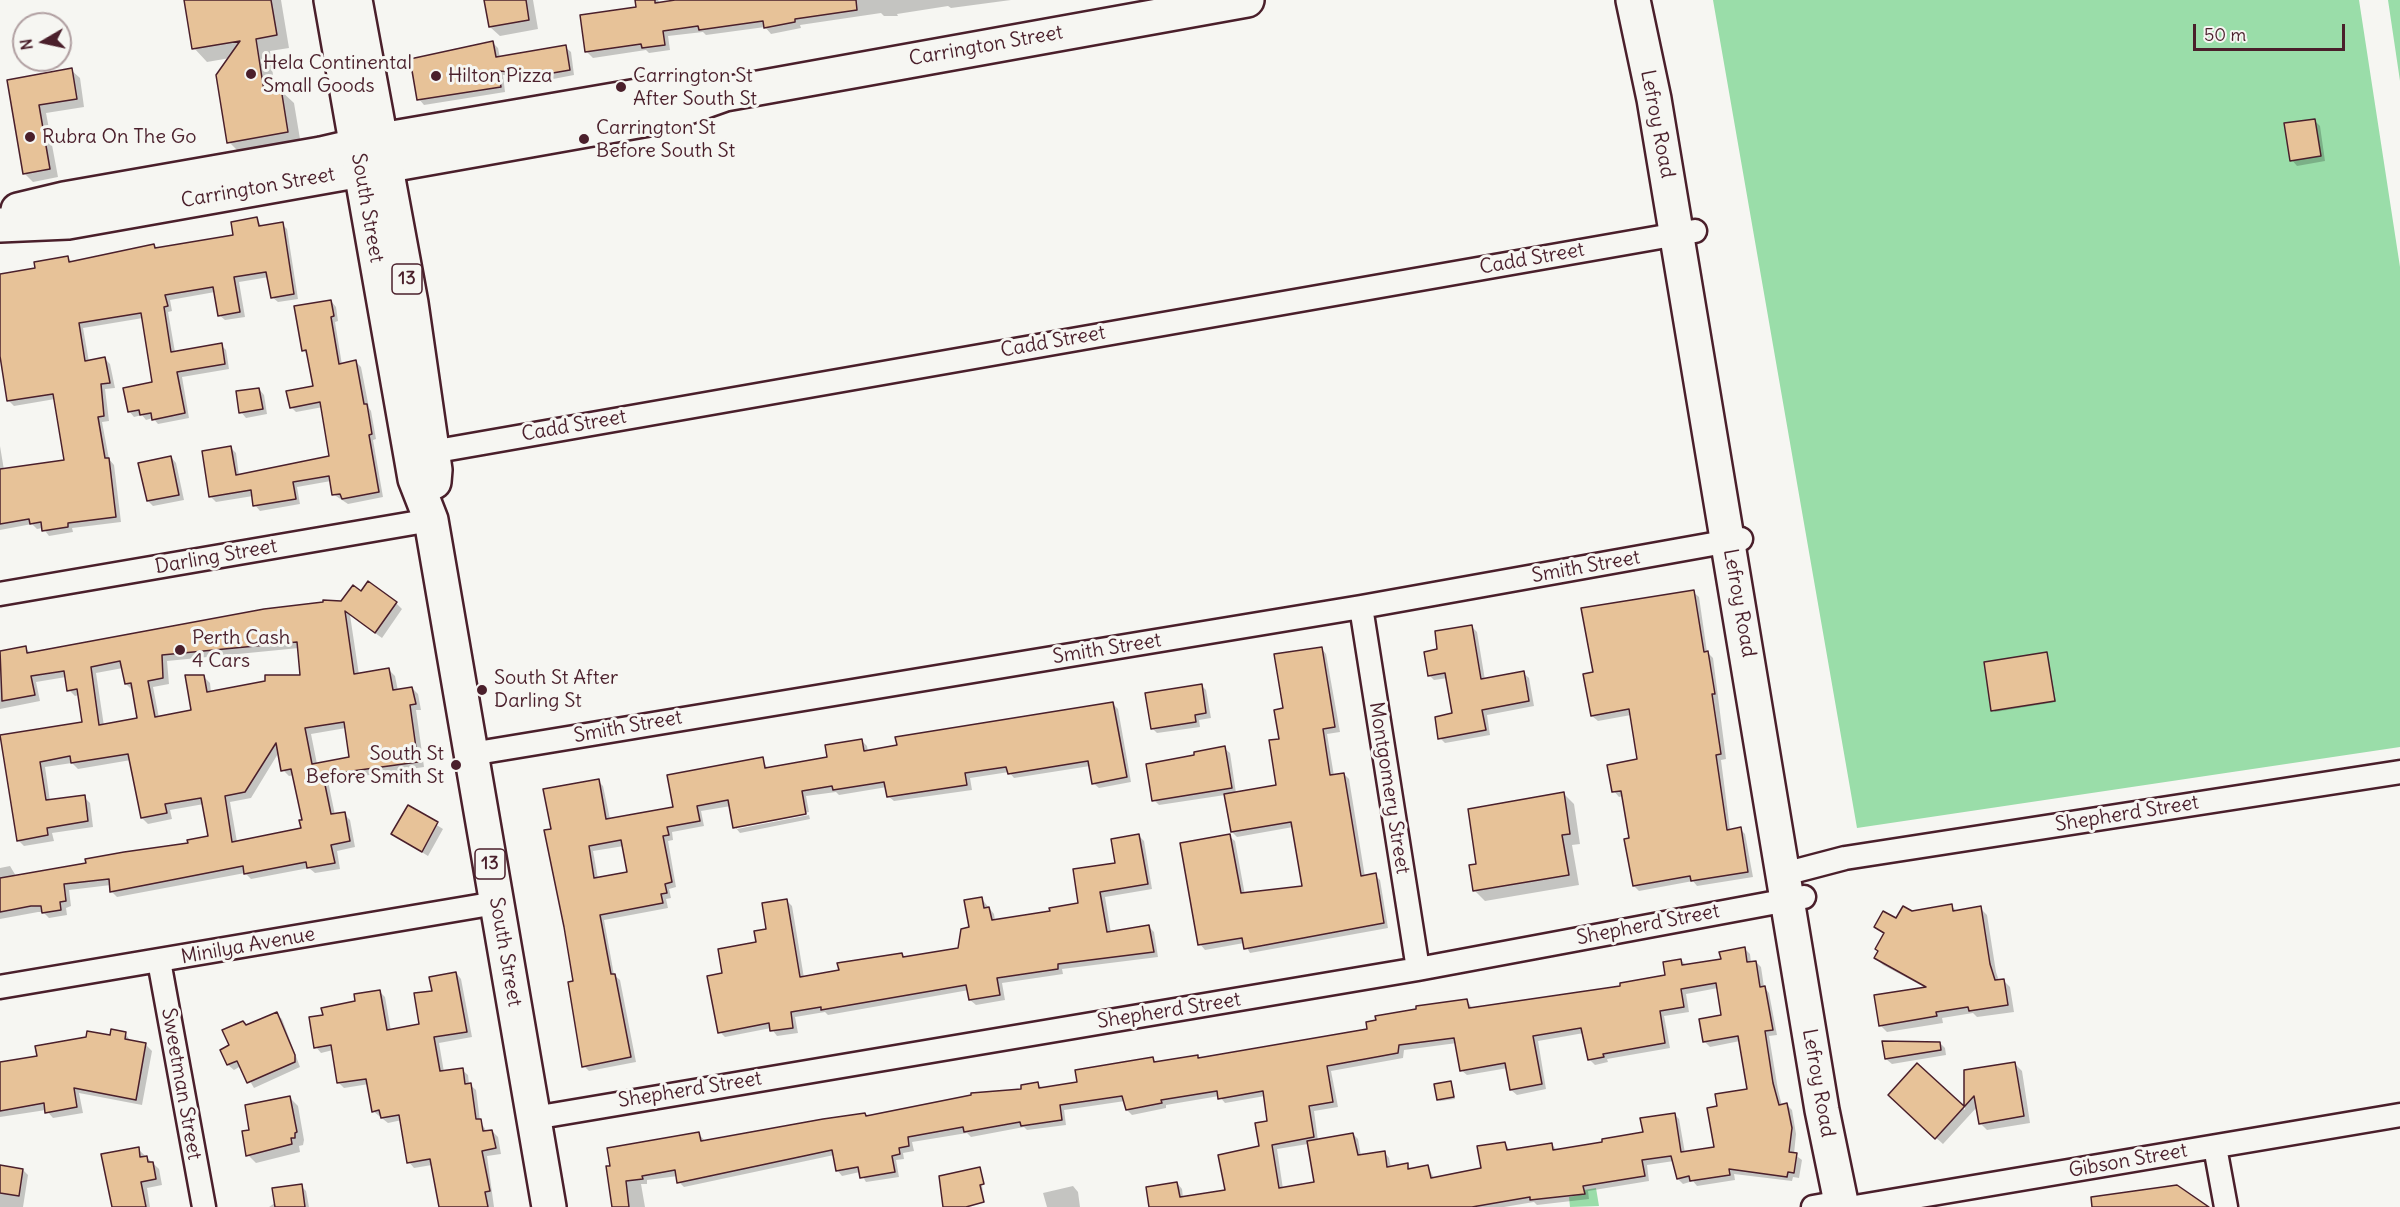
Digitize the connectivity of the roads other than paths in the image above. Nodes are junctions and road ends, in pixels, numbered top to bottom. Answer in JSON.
{"nodes":[{"id":1,"x":331,"y":0,"type":"edge"},
{"id":2,"x":356,"y":0,"type":"edge"},
{"id":3,"x":1247,"y":0,"type":"edge"},
{"id":4,"x":1633,"y":0,"type":"edge"},
{"id":5,"x":1655,"y":0,"type":"edge"},
{"id":6,"x":371,"y":155,"type":"junction"},
{"id":7,"x":0,"y":214,"type":"edge"},
{"id":8,"x":0,"y":225,"type":"edge"},
{"id":9,"x":1686,"y":232,"type":"junction"},
{"id":10,"x":422,"y":454,"type":"junction"},
{"id":11,"x":431,"y":520,"type":"junction"},
{"id":12,"x":1736,"y":540,"type":"junction"},
{"id":13,"x":0,"y":594,"type":"edge"},
{"id":14,"x":1361,"y":607,"type":"junction"},
{"id":15,"x":471,"y":754,"type":"junction"},
{"id":16,"x":2400,"y":772,"type":"edge"},
{"id":17,"x":1794,"y":885,"type":"junction"},
{"id":18,"x":496,"y":903,"type":"junction"},
{"id":19,"x":159,"y":961,"type":"junction"},
{"id":20,"x":1418,"y":969,"type":"junction"},
{"id":21,"x":0,"y":987,"type":"edge"},
{"id":22,"x":2400,"y":1115,"type":"edge"},
{"id":23,"x":534,"y":1118,"type":"junction"},
{"id":24,"x":2215,"y":1147,"type":"junction"},
{"id":25,"x":1843,"y":1206,"type":"edge"},
{"id":26,"x":204,"y":1207,"type":"edge"},
{"id":27,"x":549,"y":1207,"type":"edge"},
{"id":28,"x":2226,"y":1207,"type":"edge"}],
"edges":[{"from":1,"to":6,"type":"main road","name":"South Street","number":"13"},
{"from":2,"to":6,"type":"main road","name":"South Street","number":"13"},
{"from":3,"to":6,"type":"main road","name":"Carrington Street"},
{"from":4,"to":9,"type":"main road","name":"Lefroy Road"},
{"from":5,"to":9,"type":"main road","name":"Lefroy Road"},
{"from":6,"to":7,"type":"main road","name":"Carrington Street"},
{"from":6,"to":8,"type":"main road","name":"Carrington Street"},
{"from":6,"to":10,"type":"main road","name":"South Street","number":"13"},
{"from":9,"to":10,"type":"street","name":"Cadd Street"},
{"from":9,"to":12,"type":"main road","name":"Lefroy Road"},
{"from":10,"to":11,"type":"main road","name":"South Street","number":"13"},
{"from":11,"to":13,"type":"street","name":"Darling Street"},
{"from":11,"to":15,"type":"main road","name":"South Street","number":"13"},
{"from":12,"to":14,"type":"street","name":"Smith Street"},
{"from":12,"to":17,"type":"main road","name":"Lefroy Road"},
{"from":14,"to":15,"type":"street","name":"Smith Street"},
{"from":14,"to":20,"type":"street","name":"Montgomery Street"},
{"from":15,"to":18,"type":"main road","name":"South Street","number":"13"},
{"from":16,"to":17,"type":"street","name":"Shepherd Street"},
{"from":17,"to":20,"type":"street","name":"Shepherd Street"},
{"from":17,"to":25,"type":"main road","name":"Lefroy Road"},
{"from":18,"to":19,"type":"street","name":"Minilya Avenue"},
{"from":18,"to":23,"type":"main road","name":"South Street","number":"13"},
{"from":19,"to":21,"type":"street","name":"Minilya Avenue"},
{"from":19,"to":26,"type":"street","name":"Sweetman Street"},
{"from":20,"to":23,"type":"street","name":"Shepherd Street"},
{"from":22,"to":24,"type":"street","name":"Gibson Street"},
{"from":23,"to":27,"type":"main road","name":"South Street","number":"13"},
{"from":24,"to":25,"type":"street","name":"Gibson Street"},
{"from":24,"to":28,"type":"street"}]}
